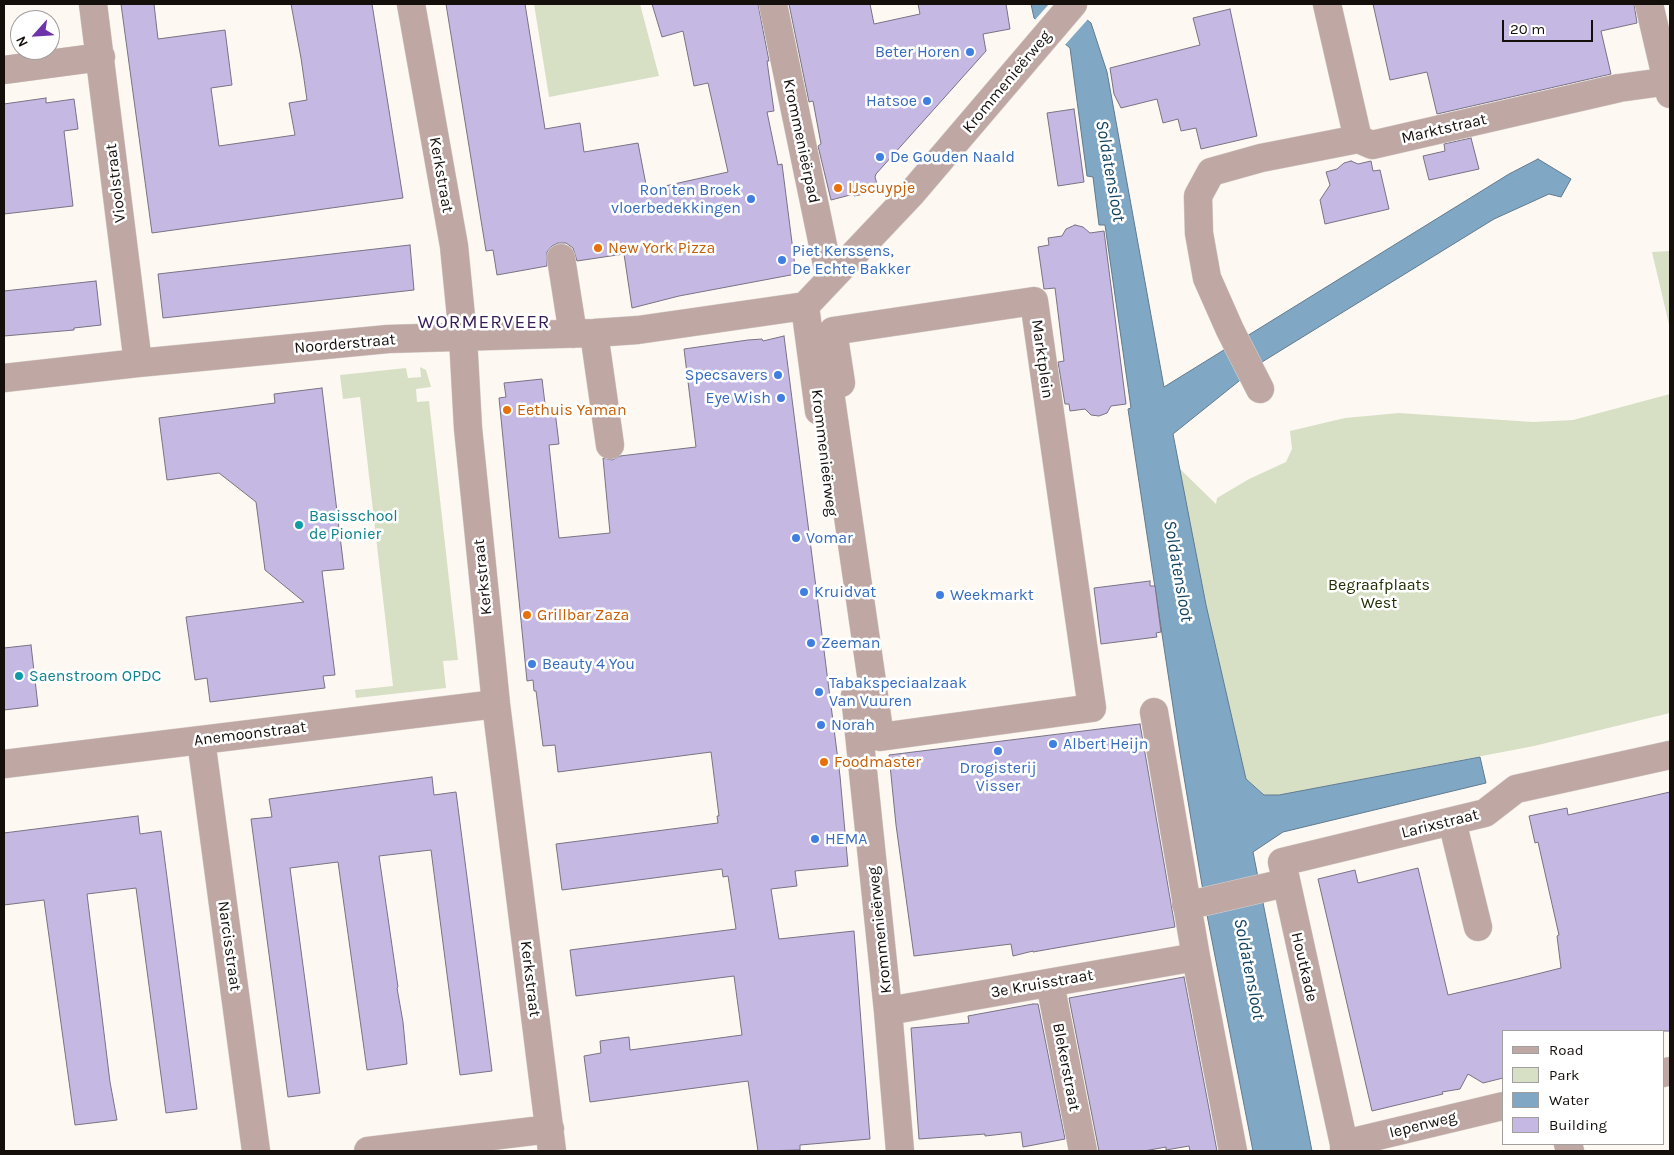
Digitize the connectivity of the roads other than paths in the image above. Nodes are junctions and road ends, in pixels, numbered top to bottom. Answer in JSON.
{"nodes":[{"id":1,"x":93,"y":4,"type":"edge"},
{"id":2,"x":411,"y":4,"type":"edge"},
{"id":3,"x":773,"y":4,"type":"edge"},
{"id":4,"x":1073,"y":4,"type":"edge"},
{"id":5,"x":1327,"y":4,"type":"edge"},
{"id":6,"x":1649,"y":4,"type":"edge"},
{"id":7,"x":101,"y":58,"type":"junction"},
{"id":8,"x":4,"y":70,"type":"edge"},
{"id":9,"x":1669,"y":85,"type":"edge"},
{"id":10,"x":1358,"y":138,"type":"junction"},
{"id":11,"x":561,"y":258,"type":"dead end"},
{"id":12,"x":830,"y":279,"type":"junction"},
{"id":13,"x":805,"y":306,"type":"junction"},
{"id":14,"x":584,"y":334,"type":"junction"},
{"id":15,"x":463,"y":337,"type":"junction"},
{"id":16,"x":138,"y":363,"type":"junction"},
{"id":17,"x":4,"y":378,"type":"edge"},
{"id":18,"x":1260,"y":389,"type":"dead end"},
{"id":19,"x":610,"y":445,"type":"dead end"},
{"id":20,"x":1053,"y":702,"type":"dead end"},
{"id":21,"x":496,"y":704,"type":"junction"},
{"id":22,"x":1154,"y":712,"type":"dead end"},
{"id":23,"x":869,"y":726,"type":"junction"},
{"id":24,"x":201,"y":740,"type":"junction"},
{"id":25,"x":1670,"y":755,"type":"edge"},
{"id":26,"x":4,"y":764,"type":"edge"},
{"id":27,"x":1452,"y":821,"type":"junction"},
{"id":28,"x":1276,"y":885,"type":"junction"},
{"id":29,"x":1195,"y":903,"type":"junction"},
{"id":30,"x":1478,"y":927,"type":"dead end"},
{"id":31,"x":1196,"y":957,"type":"junction"},
{"id":32,"x":1050,"y":983,"type":"junction"},
{"id":33,"x":888,"y":1011,"type":"junction"},
{"id":34,"x":1502,"y":1106,"type":"edge"},
{"id":35,"x":551,"y":1140,"type":"edge"},
{"id":36,"x":1344,"y":1148,"type":"edge"},
{"id":37,"x":256,"y":1151,"type":"edge"},
{"id":38,"x":368,"y":1151,"type":"edge"},
{"id":39,"x":900,"y":1151,"type":"edge"},
{"id":40,"x":1082,"y":1151,"type":"edge"},
{"id":41,"x":1233,"y":1151,"type":"edge"}],
"edges":[{"from":1,"to":7,"type":"street","name":"Vioolstraat"},
{"from":2,"to":15,"type":"street","name":"Kerkstraat"},
{"from":3,"to":12,"type":"street","name":"Krommenieërpad"},
{"from":4,"to":12,"type":"street","name":"Krommenieërweg"},
{"from":5,"to":10,"type":"street"},
{"from":6,"to":9,"type":"street"},
{"from":7,"to":8,"type":"street"},
{"from":7,"to":16,"type":"street","name":"Vioolstraat"},
{"from":9,"to":10,"type":"street","name":"Marktstraat"},
{"from":10,"to":18,"type":"street"},
{"from":11,"to":14,"type":"street"},
{"from":12,"to":13,"type":"street","name":"Krommenieërweg"},
{"from":13,"to":14,"type":"street","name":"Noorderstraat"},
{"from":13,"to":23,"type":"street","name":"Krommenieërweg"},
{"from":14,"to":15,"type":"street","name":"Noorderstraat"},
{"from":14,"to":19,"type":"street"},
{"from":15,"to":16,"type":"street","name":"Noorderstraat"},
{"from":15,"to":21,"type":"street","name":"Kerkstraat"},
{"from":16,"to":17,"type":"street","name":"Noorderstraat"},
{"from":20,"to":23,"type":"street"},
{"from":21,"to":24,"type":"street","name":"Anemoonstraat"},
{"from":21,"to":35,"type":"street","name":"Kerkstraat"},
{"from":22,"to":29,"type":"street"},
{"from":23,"to":23,"type":"street","name":"Marktplein"},
{"from":23,"to":33,"type":"street","name":"Krommenieërweg"},
{"from":24,"to":26,"type":"street","name":"Anemoonstraat"},
{"from":24,"to":37,"type":"street","name":"Narcisstraat"},
{"from":25,"to":27,"type":"street","name":"Larixstraat"},
{"from":27,"to":28,"type":"street","name":"Larixstraat"},
{"from":27,"to":30,"type":"street"},
{"from":28,"to":29,"type":"street"},
{"from":28,"to":36,"type":"street","name":"Houtkade"},
{"from":29,"to":31,"type":"street"},
{"from":31,"to":32,"type":"street","name":"3e Kruisstraat"},
{"from":31,"to":41,"type":"street"},
{"from":32,"to":33,"type":"street","name":"3e Kruisstraat"},
{"from":32,"to":40,"type":"street","name":"Blekerstraat"},
{"from":33,"to":39,"type":"street","name":"Krommenieërweg"},
{"from":34,"to":36,"type":"street","name":"Iepenweg"},
{"from":35,"to":38,"type":"street"}]}
